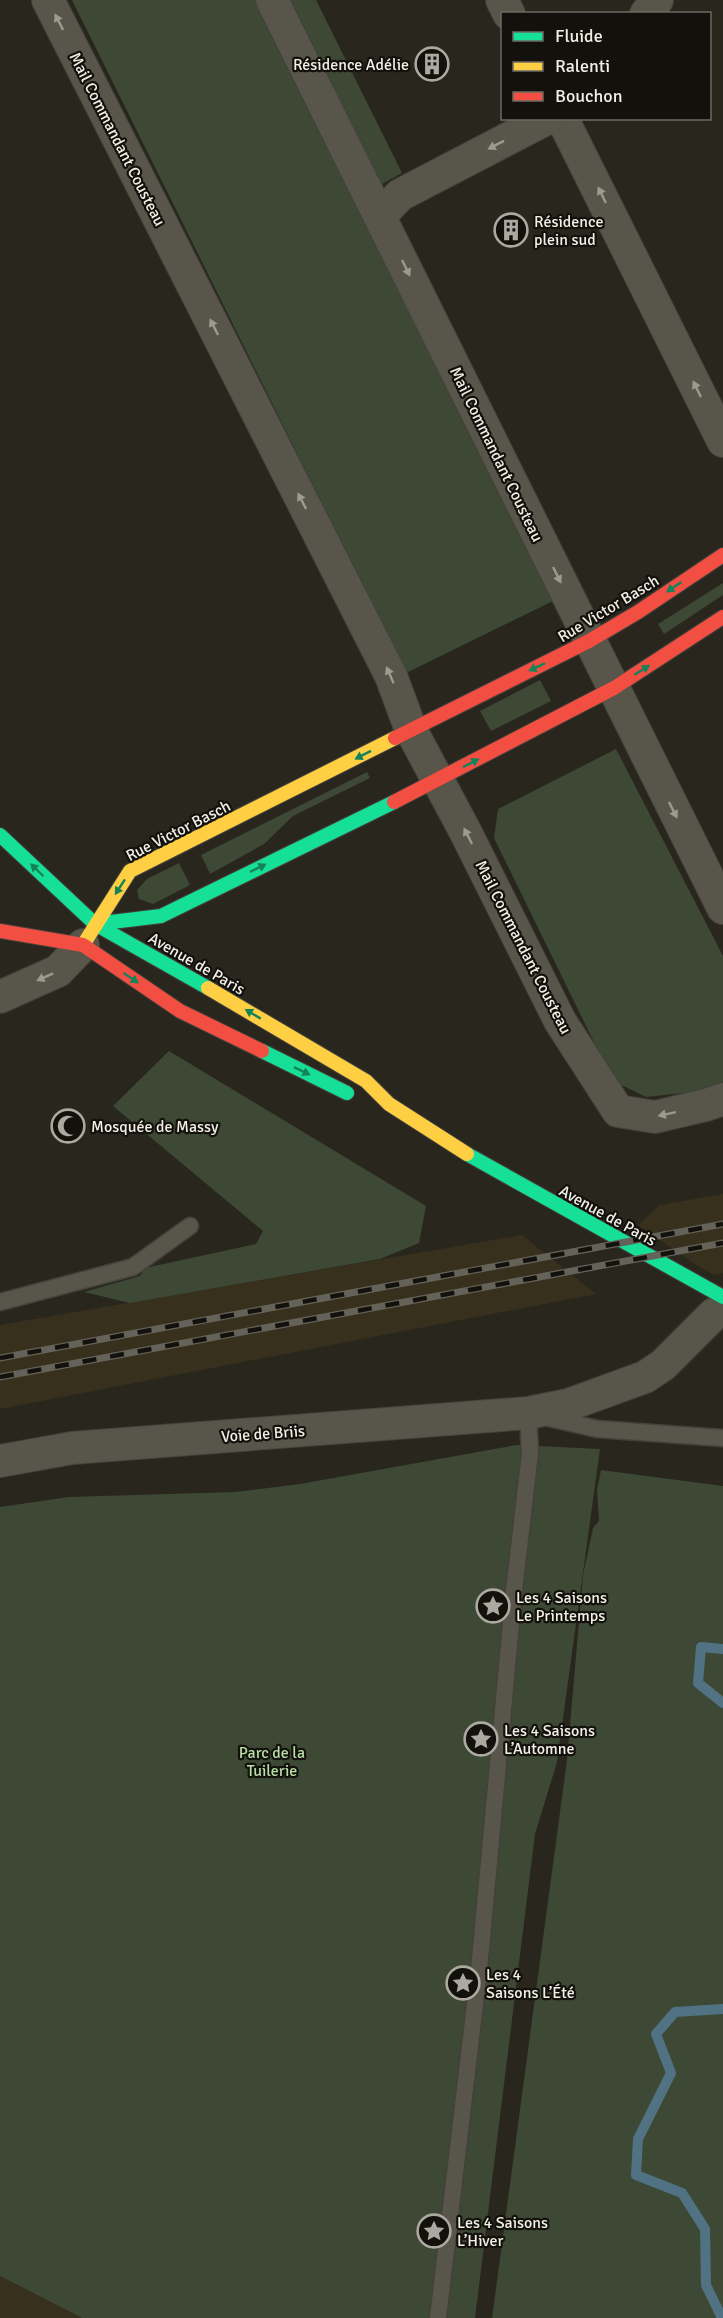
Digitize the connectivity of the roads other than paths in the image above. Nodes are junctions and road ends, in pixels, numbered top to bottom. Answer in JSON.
{"nodes":[{"id":1,"x":48,"y":0,"type":"edge"},
{"id":2,"x":272,"y":0,"type":"edge"},
{"id":3,"x":657,"y":0,"type":"edge"},
{"id":4,"x":648,"y":12,"type":"edge"},
{"id":5,"x":544,"y":120,"type":"edge"},
{"id":6,"x":563,"y":120,"type":"edge"},
{"id":7,"x":380,"y":216,"type":"junction"},
{"id":8,"x":723,"y":441,"type":"edge"},
{"id":9,"x":723,"y":555,"type":"edge"},
{"id":10,"x":723,"y":617,"type":"edge"},
{"id":11,"x":590,"y":641,"type":"junction"},
{"id":12,"x":614,"y":688,"type":"junction"},
{"id":13,"x":411,"y":730,"type":"junction"},
{"id":14,"x":438,"y":780,"type":"junction"},
{"id":15,"x":0,"y":835,"type":"edge"},
{"id":16,"x":723,"y":908,"type":"edge"},
{"id":17,"x":0,"y":931,"type":"edge"},
{"id":18,"x":89,"y":935,"type":"junction"},
{"id":19,"x":0,"y":997,"type":"edge"},
{"id":20,"x":723,"y":1099,"type":"edge"},
{"id":21,"x":389,"y":1104,"type":"junction"},
{"id":22,"x":190,"y":1226,"type":"dead end"},
{"id":23,"x":0,"y":1302,"type":"edge"},
{"id":24,"x":720,"y":1310,"type":"edge"},
{"id":25,"x":528,"y":1413,"type":"junction"},
{"id":26,"x":723,"y":1438,"type":"edge"},
{"id":27,"x":0,"y":1461,"type":"edge"},
{"id":28,"x":438,"y":2318,"type":"edge"}],
"edges":[{"from":13,"to":1,"type":"street","name":"Mail Commandant Cousteau","one_way":true},
{"from":2,"to":7,"type":"street","name":"Mail Commandant Cousteau"},
{"from":3,"to":4,"type":"street"},
{"from":5,"to":7,"type":"street","one_way":true},
{"from":8,"to":6,"type":"street","one_way":true},
{"from":7,"to":11,"type":"street","name":"Mail Commandant Cousteau","one_way":true},
{"from":9,"to":11,"type":"street","name":"Rue Victor Basch","one_way":true},
{"from":12,"to":10,"type":"street","one_way":true},
{"from":11,"to":12,"type":"street","name":"Mail Commandant Cousteau"},
{"from":11,"to":13,"type":"street","name":"Rue Victor Basch","one_way":true},
{"from":14,"to":12,"type":"street","one_way":true},
{"from":12,"to":16,"type":"street","name":"Mail Commandant Cousteau","one_way":true},
{"from":13,"to":14,"type":"street","name":"Mail Commandant Cousteau"},
{"from":13,"to":18,"type":"street","name":"Rue Victor Basch","one_way":true},
{"from":18,"to":14,"type":"street","one_way":true},
{"from":20,"to":14,"type":"street","name":"Mail Commandant Cousteau","one_way":true},
{"from":18,"to":15,"type":"street","name":"Avenue de Paris","one_way":true},
{"from":17,"to":18,"type":"street","name":"Avenue de Paris"},
{"from":18,"to":19,"type":"street","one_way":true},
{"from":21,"to":18,"type":"street","name":"Avenue de Paris","one_way":true},
{"from":18,"to":21,"type":"street","name":"Avenue de Paris","one_way":true},
{"from":21,"to":24,"type":"street","name":"Avenue de Paris"},
{"from":22,"to":23,"type":"lane"},
{"from":24,"to":25,"type":"street","name":"Voie de Briis"},
{"from":25,"to":26,"type":"lane","name":"Voie de Briis"},
{"from":25,"to":27,"type":"street","name":"Voie de Briis"},
{"from":25,"to":28,"type":"lane"}]}
